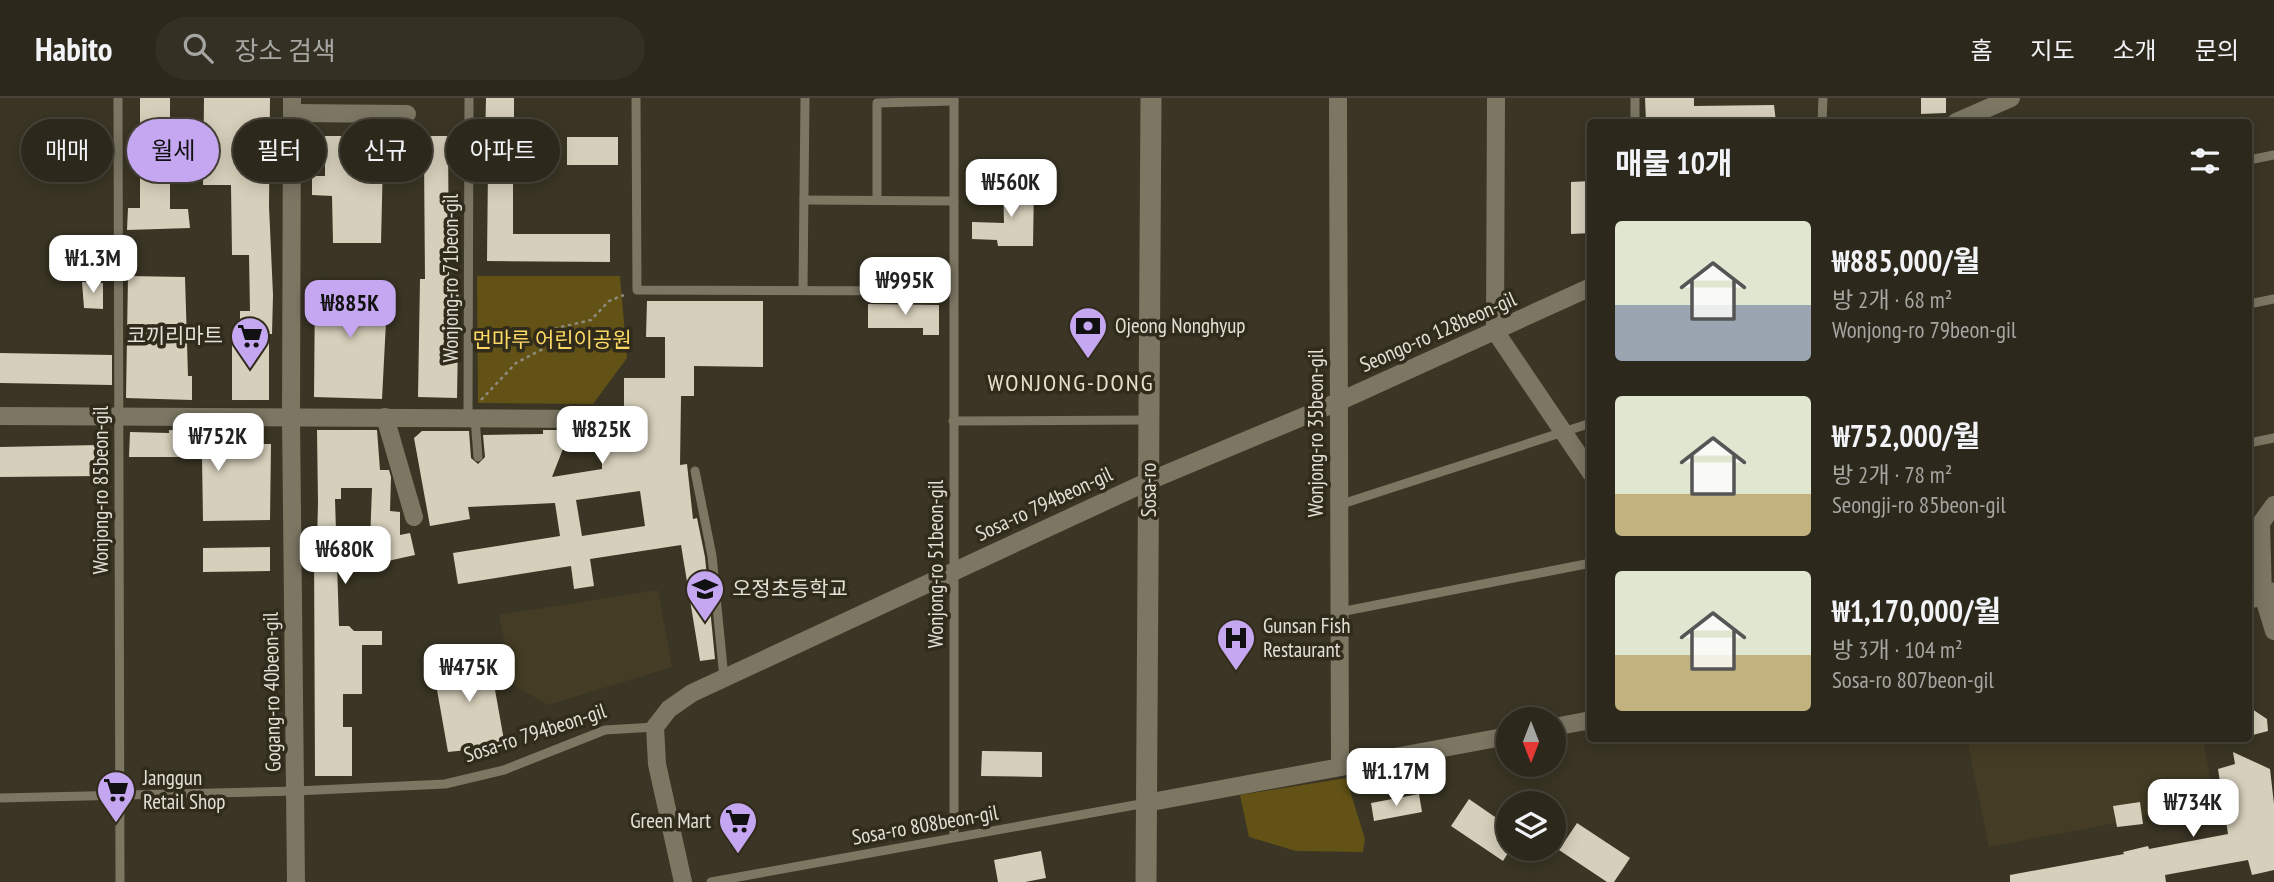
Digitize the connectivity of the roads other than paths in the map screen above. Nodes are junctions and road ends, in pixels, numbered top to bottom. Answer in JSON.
{"nodes":[{"id":1,"x":118,"y":98,"type":"edge"},
{"id":2,"x":469,"y":98,"type":"edge"},
{"id":3,"x":636,"y":98,"type":"edge"},
{"id":4,"x":805,"y":98,"type":"edge"},
{"id":5,"x":1152,"y":98,"type":"edge"},
{"id":6,"x":1338,"y":98,"type":"edge"},
{"id":7,"x":1496,"y":98,"type":"edge"},
{"id":8,"x":1635,"y":98,"type":"edge"},
{"id":9,"x":1823,"y":98,"type":"edge"},
{"id":10,"x":2011,"y":98,"type":"edge"},
{"id":11,"x":954,"y":99,"type":"edge"},
{"id":12,"x":292,"y":106,"type":"edge"},
{"id":13,"x":1982,"y":110,"type":"edge"},
{"id":14,"x":407,"y":114,"type":"dead end"},
{"id":15,"x":1635,"y":119,"type":"edge"},
{"id":16,"x":1822,"y":119,"type":"edge"},
{"id":17,"x":1962,"y":119,"type":"edge"},
{"id":18,"x":2274,"y":155,"type":"edge"},
{"id":19,"x":2252,"y":159,"type":"edge"},
{"id":20,"x":804,"y":200,"type":"junction"},
{"id":21,"x":877,"y":200,"type":"junction"},
{"id":22,"x":954,"y":201,"type":"junction"},
{"id":23,"x":1587,"y":289,"type":"edge"},
{"id":24,"x":803,"y":290,"type":"junction"},
{"id":25,"x":953,"y":291,"type":"junction"},
{"id":26,"x":2274,"y":299,"type":"edge"},
{"id":27,"x":2252,"y":303,"type":"edge"},
{"id":28,"x":1495,"y":331,"type":"junction"},
{"id":29,"x":1338,"y":402,"type":"junction"},
{"id":30,"x":0,"y":416,"type":"edge"},
{"id":31,"x":472,"y":416,"type":"junction"},
{"id":32,"x":119,"y":417,"type":"junction"},
{"id":33,"x":385,"y":417,"type":"junction"},
{"id":34,"x":291,"y":418,"type":"junction"},
{"id":35,"x":585,"y":419,"type":"dead end"},
{"id":36,"x":1149,"y":420,"type":"junction"},
{"id":37,"x":953,"y":421,"type":"junction"},
{"id":38,"x":1587,"y":424,"type":"edge"},
{"id":39,"x":1564,"y":432,"type":"junction"},
{"id":40,"x":2274,"y":438,"type":"edge"},
{"id":41,"x":2252,"y":442,"type":"edge"},
{"id":42,"x":478,"y":457,"type":"dead end"},
{"id":43,"x":1587,"y":467,"type":"edge"},
{"id":44,"x":695,"y":471,"type":"dead end"},
{"id":45,"x":1149,"y":481,"type":"junction"},
{"id":46,"x":1339,"y":505,"type":"junction"},
{"id":47,"x":2274,"y":505,"type":"edge"},
{"id":48,"x":414,"y":517,"type":"dead end"},
{"id":49,"x":1587,"y":564,"type":"edge"},
{"id":50,"x":954,"y":570,"type":"junction"},
{"id":51,"x":2262,"y":595,"type":"edge"},
{"id":52,"x":1340,"y":612,"type":"junction"},
{"id":53,"x":2274,"y":631,"type":"edge"},
{"id":54,"x":724,"y":678,"type":"junction"},
{"id":55,"x":1587,"y":721,"type":"edge"},
{"id":56,"x":1566,"y":725,"type":"edge"},
{"id":57,"x":655,"y":727,"type":"junction"},
{"id":58,"x":1496,"y":738,"type":"edge"},
{"id":59,"x":1340,"y":767,"type":"junction"},
{"id":60,"x":296,"y":792,"type":"junction"},
{"id":61,"x":120,"y":796,"type":"junction"},
{"id":62,"x":0,"y":798,"type":"edge"},
{"id":63,"x":1146,"y":803,"type":"junction"},
{"id":64,"x":954,"y":837,"type":"junction"},
{"id":65,"x":120,"y":882,"type":"edge"},
{"id":66,"x":296,"y":882,"type":"edge"},
{"id":67,"x":683,"y":882,"type":"edge"},
{"id":68,"x":711,"y":882,"type":"edge"},
{"id":69,"x":1146,"y":882,"type":"edge"}],
"edges":[{"from":1,"to":32,"type":"lane","name":"Wonjong-ro 85beon-gil"},
{"from":2,"to":31,"type":"lane","name":"Wonjong-ro 71beon-gil"},
{"from":3,"to":24,"type":"lane"},
{"from":4,"to":20,"type":"lane"},
{"from":5,"to":36,"type":"street","name":"Sosa-ro"},
{"from":6,"to":29,"type":"street","name":"Wonjong-ro 35beon-gil"},
{"from":7,"to":28,"type":"street"},
{"from":8,"to":15,"type":"lane"},
{"from":9,"to":16,"type":"lane"},
{"from":10,"to":13,"type":"street"},
{"from":11,"to":21,"type":"lane","name":"Wonjong-ro 51beon-gil"},
{"from":11,"to":22,"type":"lane","name":"Wonjong-ro 51beon-gil"},
{"from":12,"to":14,"type":"street"},
{"from":12,"to":34,"type":"street","name":"Gogang-ro 40beon-gil"},
{"from":13,"to":17,"type":"street"},
{"from":18,"to":19,"type":"lane"},
{"from":20,"to":21,"type":"lane"},
{"from":20,"to":24,"type":"lane"},
{"from":21,"to":22,"type":"lane"},
{"from":22,"to":25,"type":"lane","name":"Wonjong-ro 51beon-gil"},
{"from":23,"to":28,"type":"street","name":"Seongo-ro 128beon-gil"},
{"from":24,"to":25,"type":"lane"},
{"from":25,"to":37,"type":"lane","name":"Wonjong-ro 51beon-gil"},
{"from":26,"to":27,"type":"lane"},
{"from":28,"to":29,"type":"street","name":"Seongo-ro 128beon-gil"},
{"from":28,"to":39,"type":"street"},
{"from":29,"to":45,"type":"street","name":"Seongo-ro 128beon-gil"},
{"from":29,"to":46,"type":"street","name":"Wonjong-ro 35beon-gil"},
{"from":30,"to":32,"type":"street"},
{"from":31,"to":33,"type":"street"},
{"from":31,"to":35,"type":"street"},
{"from":31,"to":42,"type":"lane","name":"Wonjong-ro 71beon-gil"},
{"from":32,"to":34,"type":"street"},
{"from":32,"to":61,"type":"lane","name":"Wonjong-ro 85beon-gil"},
{"from":33,"to":34,"type":"street"},
{"from":33,"to":48,"type":"street"},
{"from":34,"to":60,"type":"street","name":"Gogang-ro 40beon-gil"},
{"from":36,"to":37,"type":"lane"},
{"from":36,"to":45,"type":"street","name":"Sosa-ro"},
{"from":37,"to":50,"type":"lane","name":"Wonjong-ro 51beon-gil"},
{"from":38,"to":39,"type":"lane"},
{"from":39,"to":43,"type":"street"},
{"from":39,"to":46,"type":"lane"},
{"from":40,"to":41,"type":"lane"},
{"from":44,"to":54,"type":"lane"},
{"from":45,"to":50,"type":"street","name":"Sosa-ro 794beon-gil"},
{"from":45,"to":63,"type":"street","name":"Sosa-ro"},
{"from":46,"to":52,"type":"street","name":"Wonjong-ro 35beon-gil"},
{"from":47,"to":51,"type":"street"},
{"from":49,"to":52,"type":"lane"},
{"from":50,"to":54,"type":"street","name":"Sosa-ro 794beon-gil"},
{"from":50,"to":64,"type":"lane","name":"Wonjong-ro 51beon-gil"},
{"from":51,"to":53,"type":"street"},
{"from":52,"to":59,"type":"street","name":"Wonjong-ro 35beon-gil"},
{"from":54,"to":57,"type":"street","name":"Sosa-ro 794beon-gil"},
{"from":55,"to":56,"type":"street"},
{"from":57,"to":60,"type":"lane","name":"Sosa-ro 794beon-gil"},
{"from":57,"to":67,"type":"street"},
{"from":58,"to":59,"type":"street"},
{"from":59,"to":63,"type":"street"},
{"from":60,"to":61,"type":"lane","name":"Sosa-ro 794beon-gil"},
{"from":60,"to":66,"type":"street","name":"Gogang-ro 40beon-gil"},
{"from":61,"to":62,"type":"lane","name":"Sosa-ro 794beon-gil"},
{"from":61,"to":65,"type":"lane","name":"Wonjong-ro 85beon-gil"},
{"from":63,"to":64,"type":"lane","name":"Sosa-ro 808beon-gil"},
{"from":63,"to":69,"type":"street","name":"Sosa-ro"},
{"from":64,"to":68,"type":"lane","name":"Sosa-ro 808beon-gil"}]}
